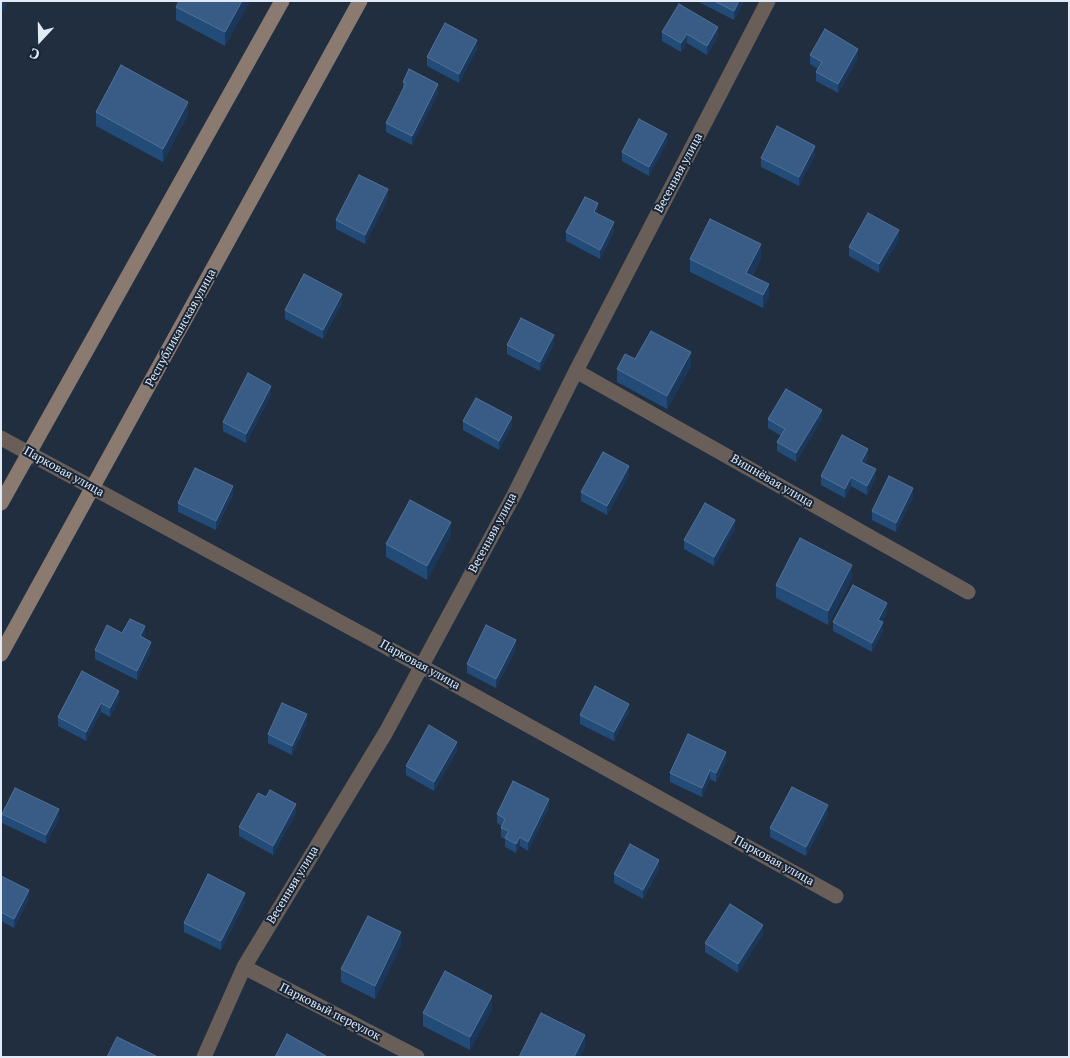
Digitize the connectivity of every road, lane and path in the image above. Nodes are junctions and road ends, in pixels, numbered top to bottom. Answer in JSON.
{"nodes":[{"id":1,"x":282,"y":1,"type":"edge"},
{"id":2,"x":360,"y":1,"type":"edge"},
{"id":3,"x":768,"y":1,"type":"edge"},
{"id":4,"x":576,"y":371,"type":"junction"},
{"id":5,"x":1,"y":438,"type":"edge"},
{"id":6,"x":29,"y":453,"type":"junction"},
{"id":7,"x":93,"y":489,"type":"junction"},
{"id":8,"x":1,"y":503,"type":"edge"},
{"id":9,"x":968,"y":592,"type":"dead end"},
{"id":10,"x":1,"y":654,"type":"edge"},
{"id":11,"x":421,"y":666,"type":"junction"},
{"id":12,"x":836,"y":896,"type":"dead end"},
{"id":13,"x":244,"y":967,"type":"junction"},
{"id":14,"x":204,"y":1057,"type":"edge"},
{"id":15,"x":417,"y":1057,"type":"edge"}],
"edges":[{"from":1,"to":6,"type":"street"},
{"from":2,"to":7,"type":"street","name":"Республиканская улица"},
{"from":3,"to":4,"type":"street","name":"Весенняя улица"},
{"from":4,"to":9,"type":"street","name":"Вишнёвая улица"},
{"from":4,"to":11,"type":"street","name":"Весенняя улица"},
{"from":5,"to":6,"type":"street","name":"Парковая улица"},
{"from":6,"to":7,"type":"street","name":"Парковая улица"},
{"from":6,"to":8,"type":"street"},
{"from":7,"to":10,"type":"street","name":"Республиканская улица"},
{"from":7,"to":11,"type":"street","name":"Парковая улица"},
{"from":11,"to":12,"type":"street","name":"Парковая улица"},
{"from":11,"to":13,"type":"street","name":"Весенняя улица"},
{"from":13,"to":14,"type":"street","name":"Весенняя улица"},
{"from":13,"to":15,"type":"street","name":"Парковый переулок"}]}
